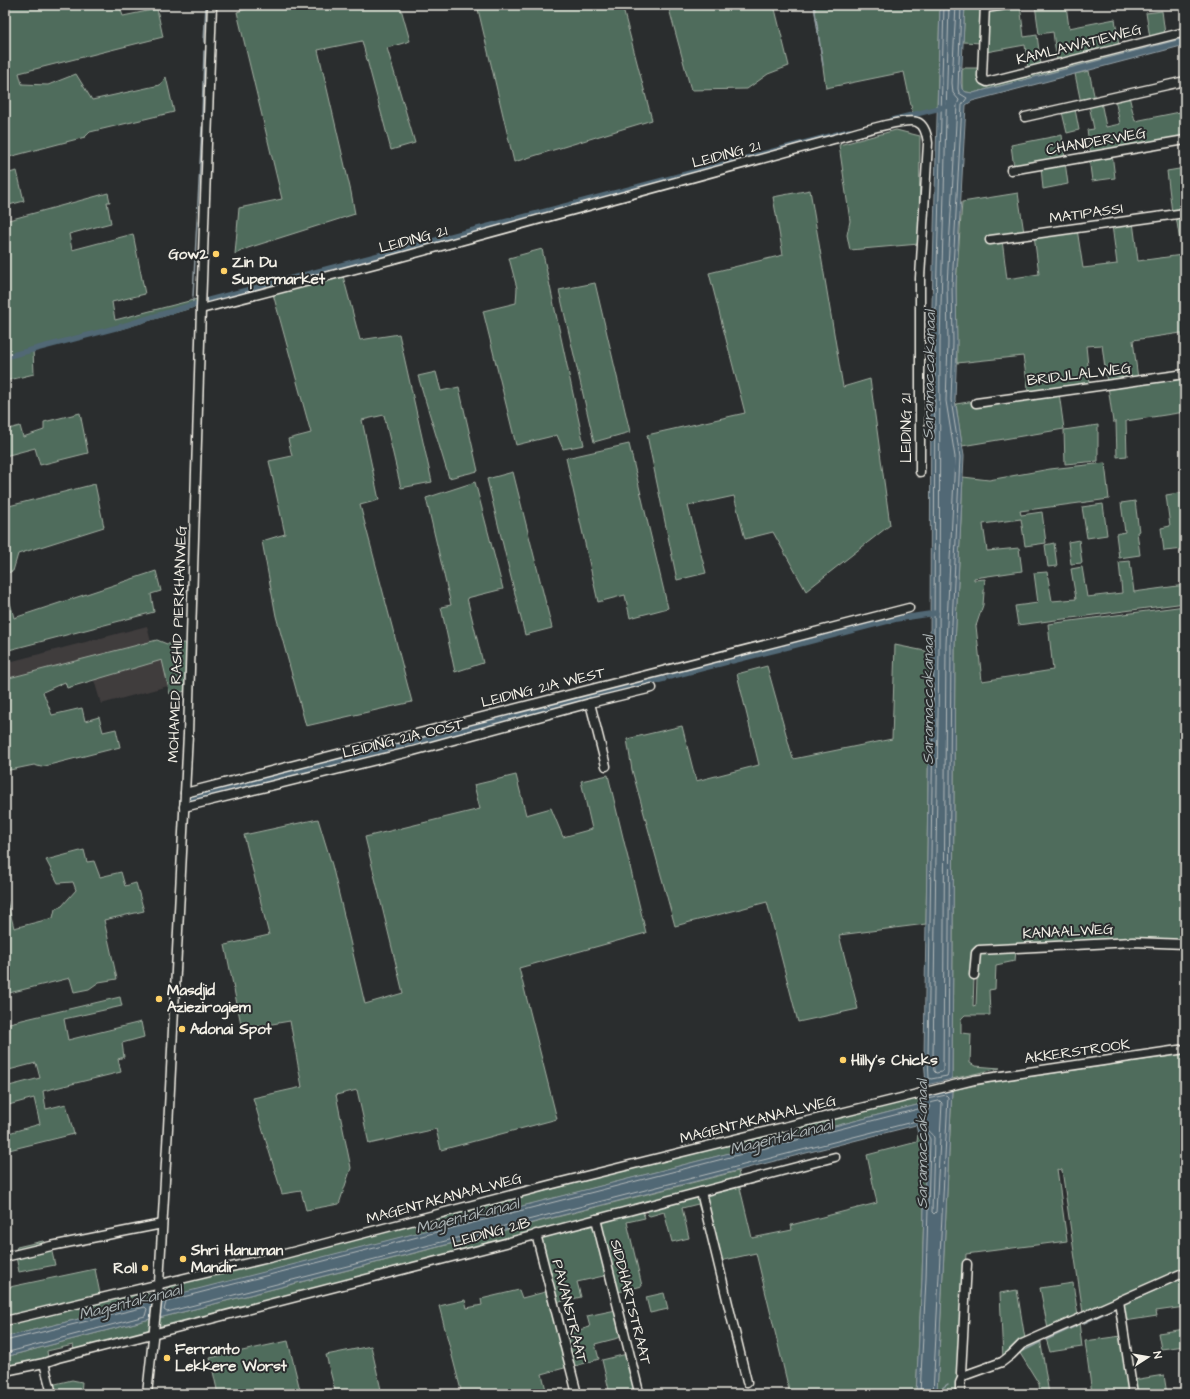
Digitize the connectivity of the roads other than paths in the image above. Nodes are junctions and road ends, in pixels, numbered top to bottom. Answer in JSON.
{"nodes":[{"id":1,"x":212,"y":5,"type":"edge"},
{"id":2,"x":1007,"y":5,"type":"edge"},
{"id":3,"x":985,"y":6,"type":"edge"},
{"id":4,"x":1185,"y":32,"type":"edge"},
{"id":5,"x":1185,"y":81,"type":"edge"},
{"id":6,"x":1025,"y":118,"type":"dead end"},
{"id":7,"x":1185,"y":140,"type":"edge"},
{"id":8,"x":1011,"y":170,"type":"dead end"},
{"id":9,"x":1185,"y":213,"type":"edge"},
{"id":10,"x":990,"y":240,"type":"dead end"},
{"id":11,"x":201,"y":309,"type":"junction"},
{"id":12,"x":1185,"y":374,"type":"edge"},
{"id":13,"x":976,"y":403,"type":"dead end"},
{"id":14,"x":920,"y":472,"type":"dead end"},
{"id":15,"x":909,"y":608,"type":"dead end"},
{"id":16,"x":652,"y":688,"type":"dead end"},
{"id":17,"x":590,"y":703,"type":"junction"},
{"id":18,"x":606,"y":766,"type":"dead end"},
{"id":19,"x":185,"y":793,"type":"junction"},
{"id":20,"x":184,"y":807,"type":"junction"},
{"id":21,"x":1185,"y":944,"type":"edge"},
{"id":22,"x":974,"y":975,"type":"dead end"},
{"id":23,"x":1185,"y":1049,"type":"edge"},
{"id":24,"x":890,"y":1101,"type":"joint"},
{"id":25,"x":835,"y":1157,"type":"dead end"},
{"id":26,"x":701,"y":1192,"type":"junction"},
{"id":27,"x":596,"y":1219,"type":"junction"},
{"id":28,"x":162,"y":1224,"type":"junction"},
{"id":29,"x":536,"y":1234,"type":"junction"},
{"id":30,"x":5,"y":1257,"type":"edge"},
{"id":31,"x":968,"y":1264,"type":"dead end"},
{"id":32,"x":1185,"y":1272,"type":"edge"},
{"id":33,"x":158,"y":1288,"type":"junction"},
{"id":34,"x":1119,"y":1301,"type":"junction"},
{"id":35,"x":5,"y":1321,"type":"edge"},
{"id":36,"x":153,"y":1333,"type":"junction"},
{"id":37,"x":44,"y":1363,"type":"junction"},
{"id":38,"x":5,"y":1371,"type":"edge"},
{"id":39,"x":963,"y":1376,"type":"junction"},
{"id":40,"x":747,"y":1382,"type":"dead end"},
{"id":41,"x":639,"y":1392,"type":"dead end"},
{"id":42,"x":52,"y":1394,"type":"edge"},
{"id":43,"x":147,"y":1394,"type":"edge"},
{"id":44,"x":577,"y":1394,"type":"edge"},
{"id":45,"x":960,"y":1394,"type":"edge"},
{"id":46,"x":1133,"y":1394,"type":"edge"}],
"edges":[{"from":1,"to":11,"type":"street","name":"MOHAMED RASHID PIERKHANWEG"},
{"from":2,"to":3,"type":"street"},
{"from":3,"to":4,"type":"street","name":"KAMLAWATIEWEG"},
{"from":5,"to":6,"type":"street"},
{"from":7,"to":8,"type":"street","name":"CHANDERWEG"},
{"from":9,"to":10,"type":"street","name":"MATIPASSI"},
{"from":11,"to":14,"type":"street","name":"LEIDING 21"},
{"from":11,"to":19,"type":"street","name":"MOHAMED RASHID PIERKHANWEG"},
{"from":12,"to":13,"type":"street","name":"BRIDJLALWEG"},
{"from":15,"to":19,"type":"street","name":"LEIDING 21A WEST"},
{"from":16,"to":17,"type":"street","name":"LEIDING 21A OOST"},
{"from":17,"to":18,"type":"street"},
{"from":17,"to":20,"type":"street","name":"LEIDING 21A OOST"},
{"from":19,"to":20,"type":"street","name":"MOHAMED RASHID PIERKHANWEG"},
{"from":20,"to":28,"type":"street","name":"MOHAMED RASHID PIERKHANWEG"},
{"from":21,"to":22,"type":"street","name":"KANAALWEG"},
{"from":23,"to":24,"type":"street","name":"AKKERSTROOK"},
{"from":24,"to":33,"type":"street","name":"MAGENTAKANAALWEG"},
{"from":25,"to":26,"type":"street","name":"LEIDING 21B"},
{"from":26,"to":27,"type":"street","name":"LEIDING 21B"},
{"from":26,"to":40,"type":"street"},
{"from":27,"to":29,"type":"street","name":"LEIDING 21B"},
{"from":27,"to":41,"type":"street","name":"SIDDHARTSTRAAT"},
{"from":28,"to":30,"type":"street"},
{"from":28,"to":33,"type":"street","name":"MOHAMED RASHID PIERKHANWEG"},
{"from":29,"to":36,"type":"street","name":"LEIDING 21B"},
{"from":29,"to":44,"type":"street","name":"PAVANSTRAAT"},
{"from":31,"to":39,"type":"street"},
{"from":32,"to":34,"type":"street"},
{"from":33,"to":35,"type":"street","name":"MAGENTAKANAALWEG"},
{"from":33,"to":36,"type":"street","name":"MOHAMED RASHID PIERKHANWEG"},
{"from":34,"to":39,"type":"street"},
{"from":34,"to":46,"type":"street"},
{"from":36,"to":37,"type":"street","name":"LEIDING 21B"},
{"from":36,"to":43,"type":"street","name":"MOHAMED RASHID PIERKHANWEG"},
{"from":37,"to":38,"type":"street","name":"LEIDING 21B"},
{"from":37,"to":42,"type":"street"},
{"from":39,"to":45,"type":"street"}]}
